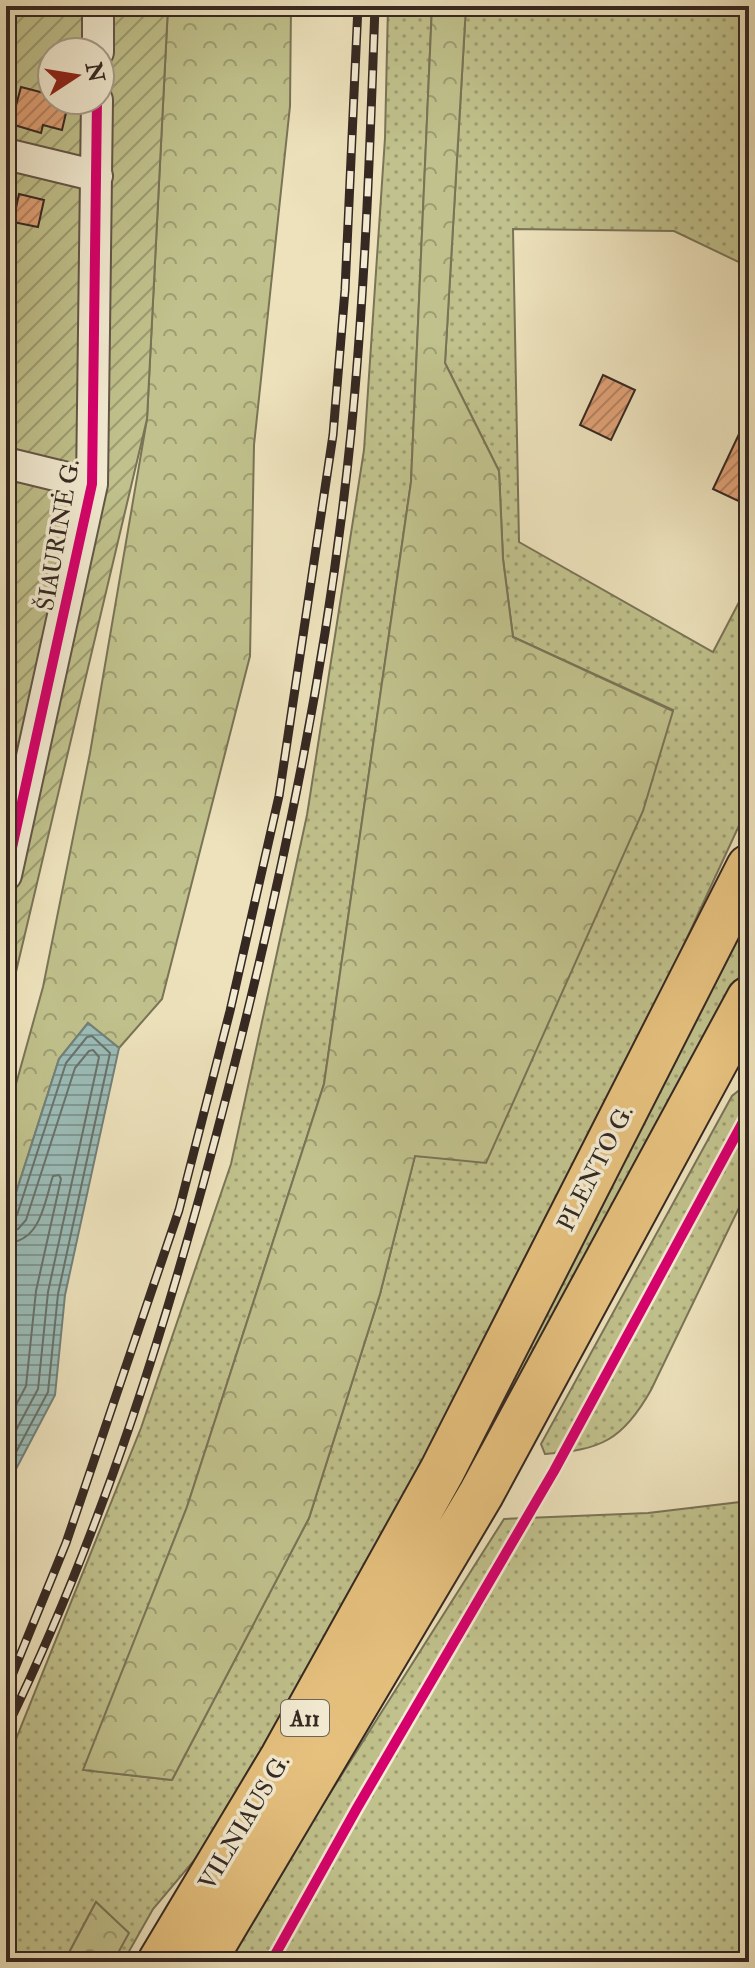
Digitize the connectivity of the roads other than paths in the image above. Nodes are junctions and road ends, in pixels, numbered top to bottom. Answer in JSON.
{"nodes":[{"id":1,"x":98,"y":6,"type":"edge"},
{"id":2,"x":98,"y":36,"type":"edge"},
{"id":3,"x":97,"y":116,"type":"edge"},
{"id":4,"x":6,"y":154,"type":"edge"},
{"id":5,"x":97,"y":176,"type":"junction"},
{"id":6,"x":6,"y":463,"type":"edge"},
{"id":7,"x":92,"y":484,"type":"junction"},
{"id":8,"x":17,"y":776,"type":"edge"},
{"id":9,"x":749,"y":867,"type":"edge"},
{"id":10,"x":6,"y":875,"type":"edge"},
{"id":11,"x":749,"y":999,"type":"edge"},
{"id":12,"x":442,"y":1471,"type":"joint"},
{"id":13,"x":160,"y":1962,"type":"edge"},
{"id":14,"x":203,"y":1962,"type":"edge"}],
"edges":[{"from":1,"to":2,"type":"street"},
{"from":3,"to":5,"type":"street","name":"ŠIAURINĖ G."},
{"from":4,"to":5,"type":"street"},
{"from":5,"to":7,"type":"street","name":"ŠIAURINĖ G."},
{"from":6,"to":7,"type":"street"},
{"from":7,"to":8,"type":"street","name":"ŠIAURINĖ G."},
{"from":8,"to":10,"type":"street","name":"ŠIAURINĖ G."},
{"from":9,"to":12,"type":"highway","name":"PLENTO G.","number":"A11"},
{"from":11,"to":14,"type":"highway","name":"VILNIAUS G.","number":"A11"},
{"from":12,"to":13,"type":"highway","name":"VILNIAUS G.","number":"A11"}]}
